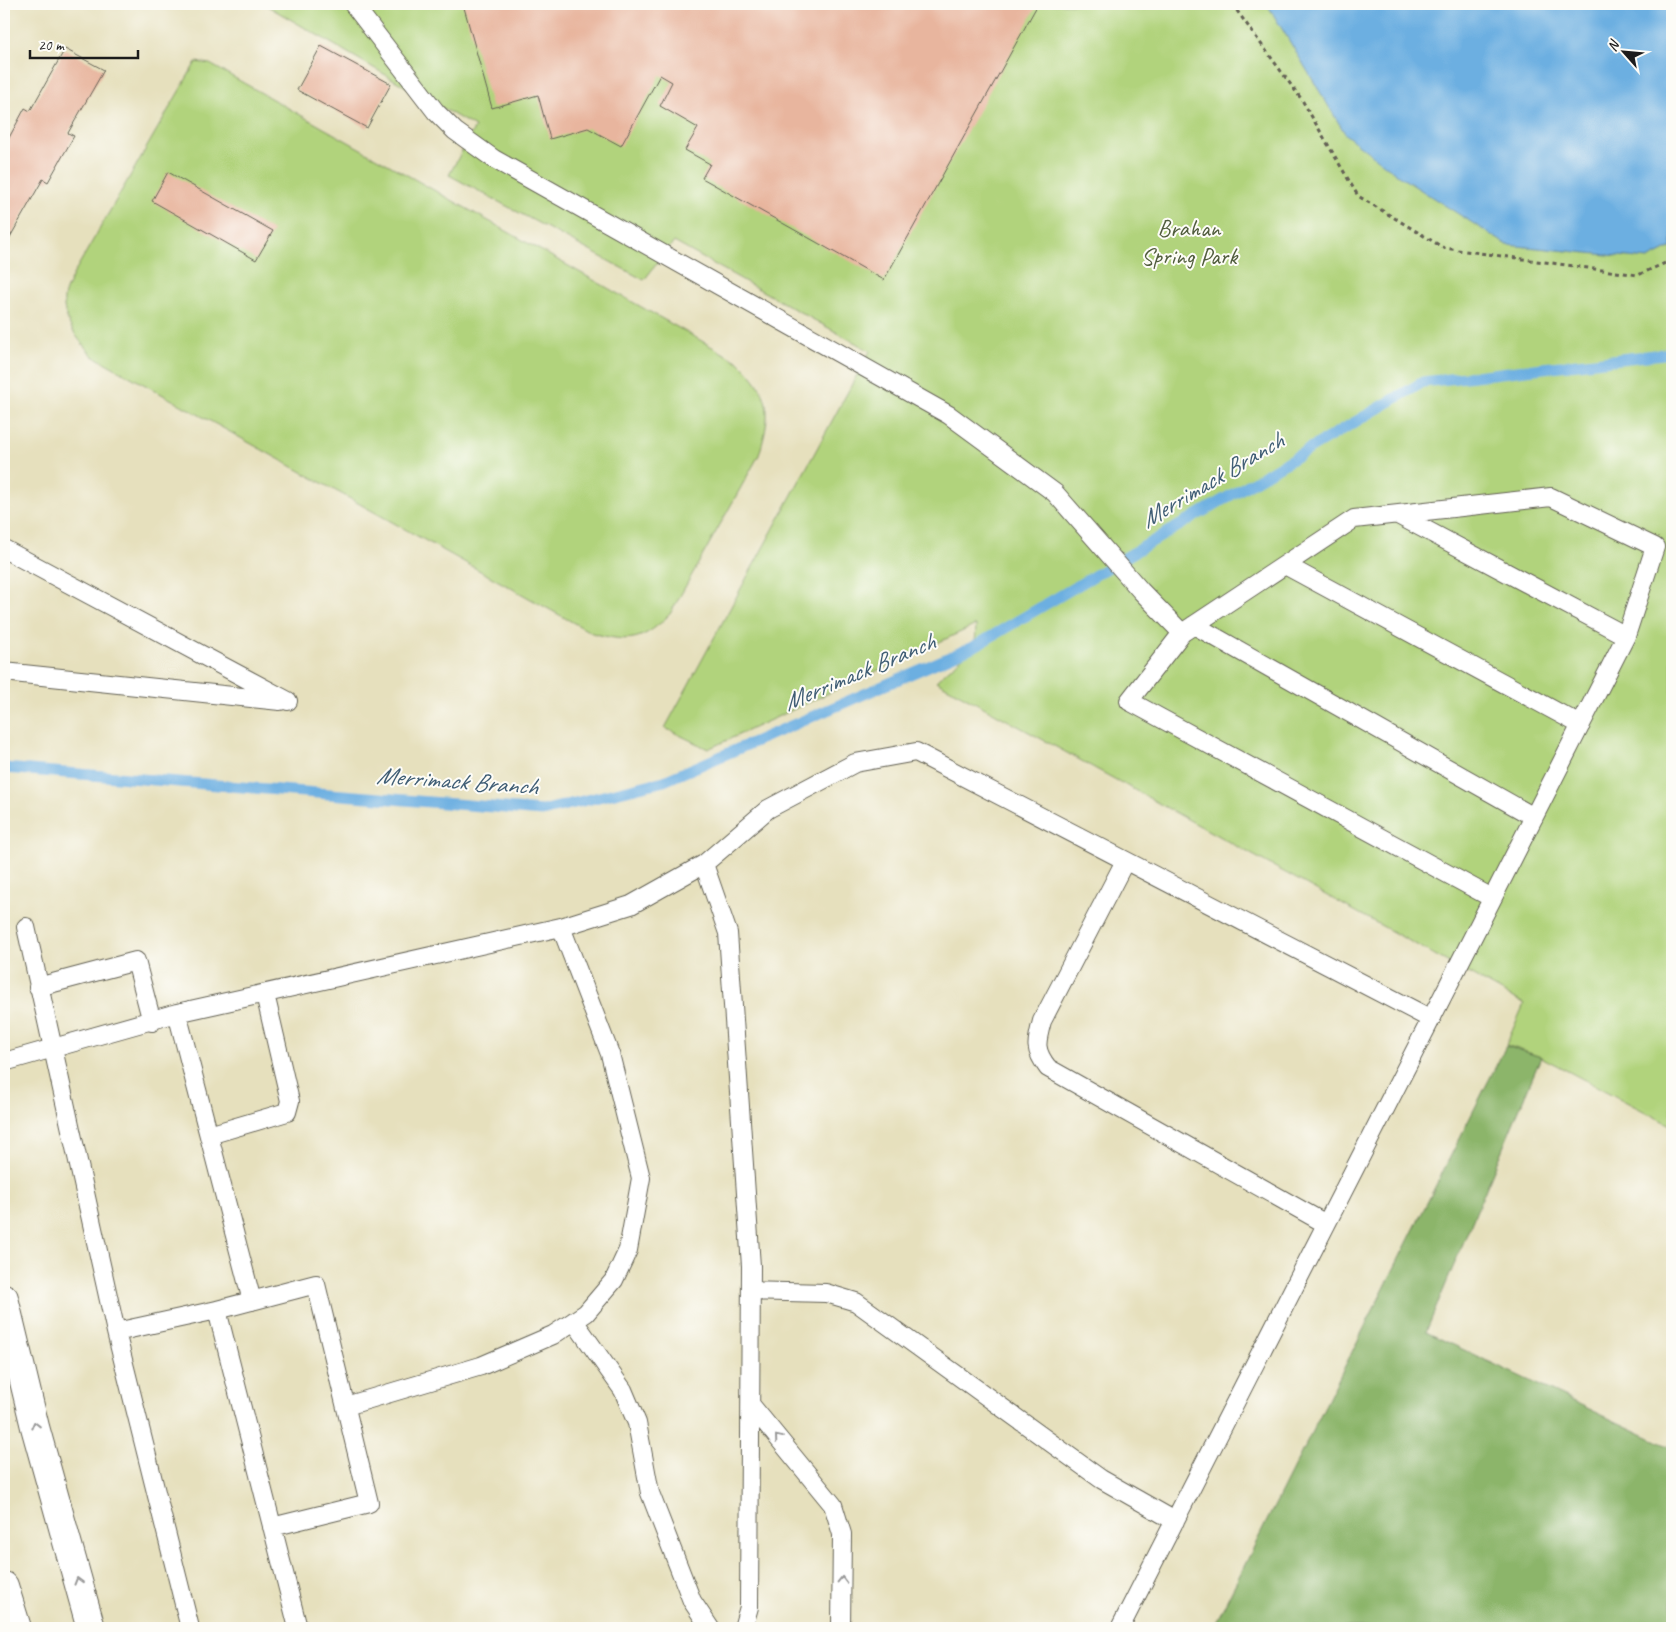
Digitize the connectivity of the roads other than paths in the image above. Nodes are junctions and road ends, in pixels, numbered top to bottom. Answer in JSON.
{"nodes":[{"id":1,"x":353,"y":4,"type":"edge"},
{"id":2,"x":1398,"y":515,"type":"junction"},
{"id":3,"x":4,"y":549,"type":"edge"},
{"id":4,"x":1285,"y":565,"type":"junction"},
{"id":5,"x":1188,"y":629,"type":"junction"},
{"id":6,"x":1626,"y":636,"type":"junction"},
{"id":7,"x":4,"y":672,"type":"edge"},
{"id":8,"x":1580,"y":725,"type":"junction"},
{"id":9,"x":1534,"y":817,"type":"junction"},
{"id":10,"x":1125,"y":861,"type":"junction"},
{"id":11,"x":704,"y":864,"type":"junction"},
{"id":12,"x":1492,"y":898,"type":"junction"},
{"id":13,"x":26,"y":927,"type":"dead end"},
{"id":14,"x":561,"y":927,"type":"junction"},
{"id":15,"x":38,"y":987,"type":"junction"},
{"id":16,"x":265,"y":994,"type":"junction"},
{"id":17,"x":177,"y":1013,"type":"junction"},
{"id":18,"x":1431,"y":1019,"type":"junction"},
{"id":19,"x":152,"y":1022,"type":"junction"},
{"id":20,"x":52,"y":1050,"type":"junction"},
{"id":21,"x":4,"y":1062,"type":"edge"},
{"id":22,"x":209,"y":1135,"type":"junction"},
{"id":23,"x":1326,"y":1224,"type":"junction"},
{"id":24,"x":751,"y":1291,"type":"junction"},
{"id":25,"x":4,"y":1298,"type":"edge"},
{"id":26,"x":252,"y":1301,"type":"junction"},
{"id":27,"x":217,"y":1310,"type":"junction"},
{"id":28,"x":574,"y":1321,"type":"junction"},
{"id":29,"x":116,"y":1332,"type":"junction"},
{"id":30,"x":346,"y":1406,"type":"junction"},
{"id":31,"x":751,"y":1406,"type":"junction"},
{"id":32,"x":1175,"y":1521,"type":"junction"},
{"id":33,"x":272,"y":1527,"type":"junction"},
{"id":34,"x":4,"y":1586,"type":"edge"},
{"id":35,"x":17,"y":1628,"type":"edge"},
{"id":36,"x":91,"y":1628,"type":"edge"},
{"id":37,"x":190,"y":1628,"type":"edge"},
{"id":38,"x":298,"y":1628,"type":"edge"},
{"id":39,"x":710,"y":1628,"type":"edge"},
{"id":40,"x":743,"y":1628,"type":"edge"},
{"id":41,"x":842,"y":1628,"type":"edge"},
{"id":42,"x":1120,"y":1628,"type":"edge"}],
"edges":[{"from":1,"to":5,"type":"lane"},
{"from":2,"to":4,"type":"lane"},
{"from":2,"to":6,"type":"lane"},
{"from":2,"to":6,"type":"lane"},
{"from":3,"to":7,"type":"lane"},
{"from":4,"to":5,"type":"lane"},
{"from":4,"to":8,"type":"lane"},
{"from":5,"to":9,"type":"lane"},
{"from":5,"to":12,"type":"lane"},
{"from":6,"to":8,"type":"lane"},
{"from":8,"to":9,"type":"lane"},
{"from":9,"to":12,"type":"lane"},
{"from":10,"to":11,"type":"lane"},
{"from":10,"to":18,"type":"lane"},
{"from":10,"to":23,"type":"lane"},
{"from":11,"to":14,"type":"lane"},
{"from":11,"to":24,"type":"lane"},
{"from":12,"to":18,"type":"lane"},
{"from":13,"to":15,"type":"lane"},
{"from":14,"to":16,"type":"lane"},
{"from":14,"to":28,"type":"lane"},
{"from":15,"to":19,"type":"lane"},
{"from":15,"to":20,"type":"lane"},
{"from":16,"to":17,"type":"lane"},
{"from":16,"to":22,"type":"lane"},
{"from":17,"to":19,"type":"lane"},
{"from":17,"to":22,"type":"lane"},
{"from":18,"to":23,"type":"lane"},
{"from":19,"to":20,"type":"lane"},
{"from":20,"to":21,"type":"lane"},
{"from":20,"to":29,"type":"lane"},
{"from":22,"to":26,"type":"lane"},
{"from":23,"to":32,"type":"lane"},
{"from":24,"to":31,"type":"lane"},
{"from":24,"to":32,"type":"lane"},
{"from":36,"to":25,"type":"street","one_way":true},
{"from":26,"to":27,"type":"lane"},
{"from":26,"to":30,"type":"lane"},
{"from":27,"to":29,"type":"lane"},
{"from":27,"to":33,"type":"lane"},
{"from":28,"to":30,"type":"lane"},
{"from":28,"to":39,"type":"lane"},
{"from":29,"to":37,"type":"lane"},
{"from":30,"to":33,"type":"lane"},
{"from":31,"to":40,"type":"lane"},
{"from":41,"to":31,"type":"lane","one_way":true},
{"from":32,"to":42,"type":"lane"},
{"from":33,"to":38,"type":"lane"},
{"from":34,"to":35,"type":"street"}]}
